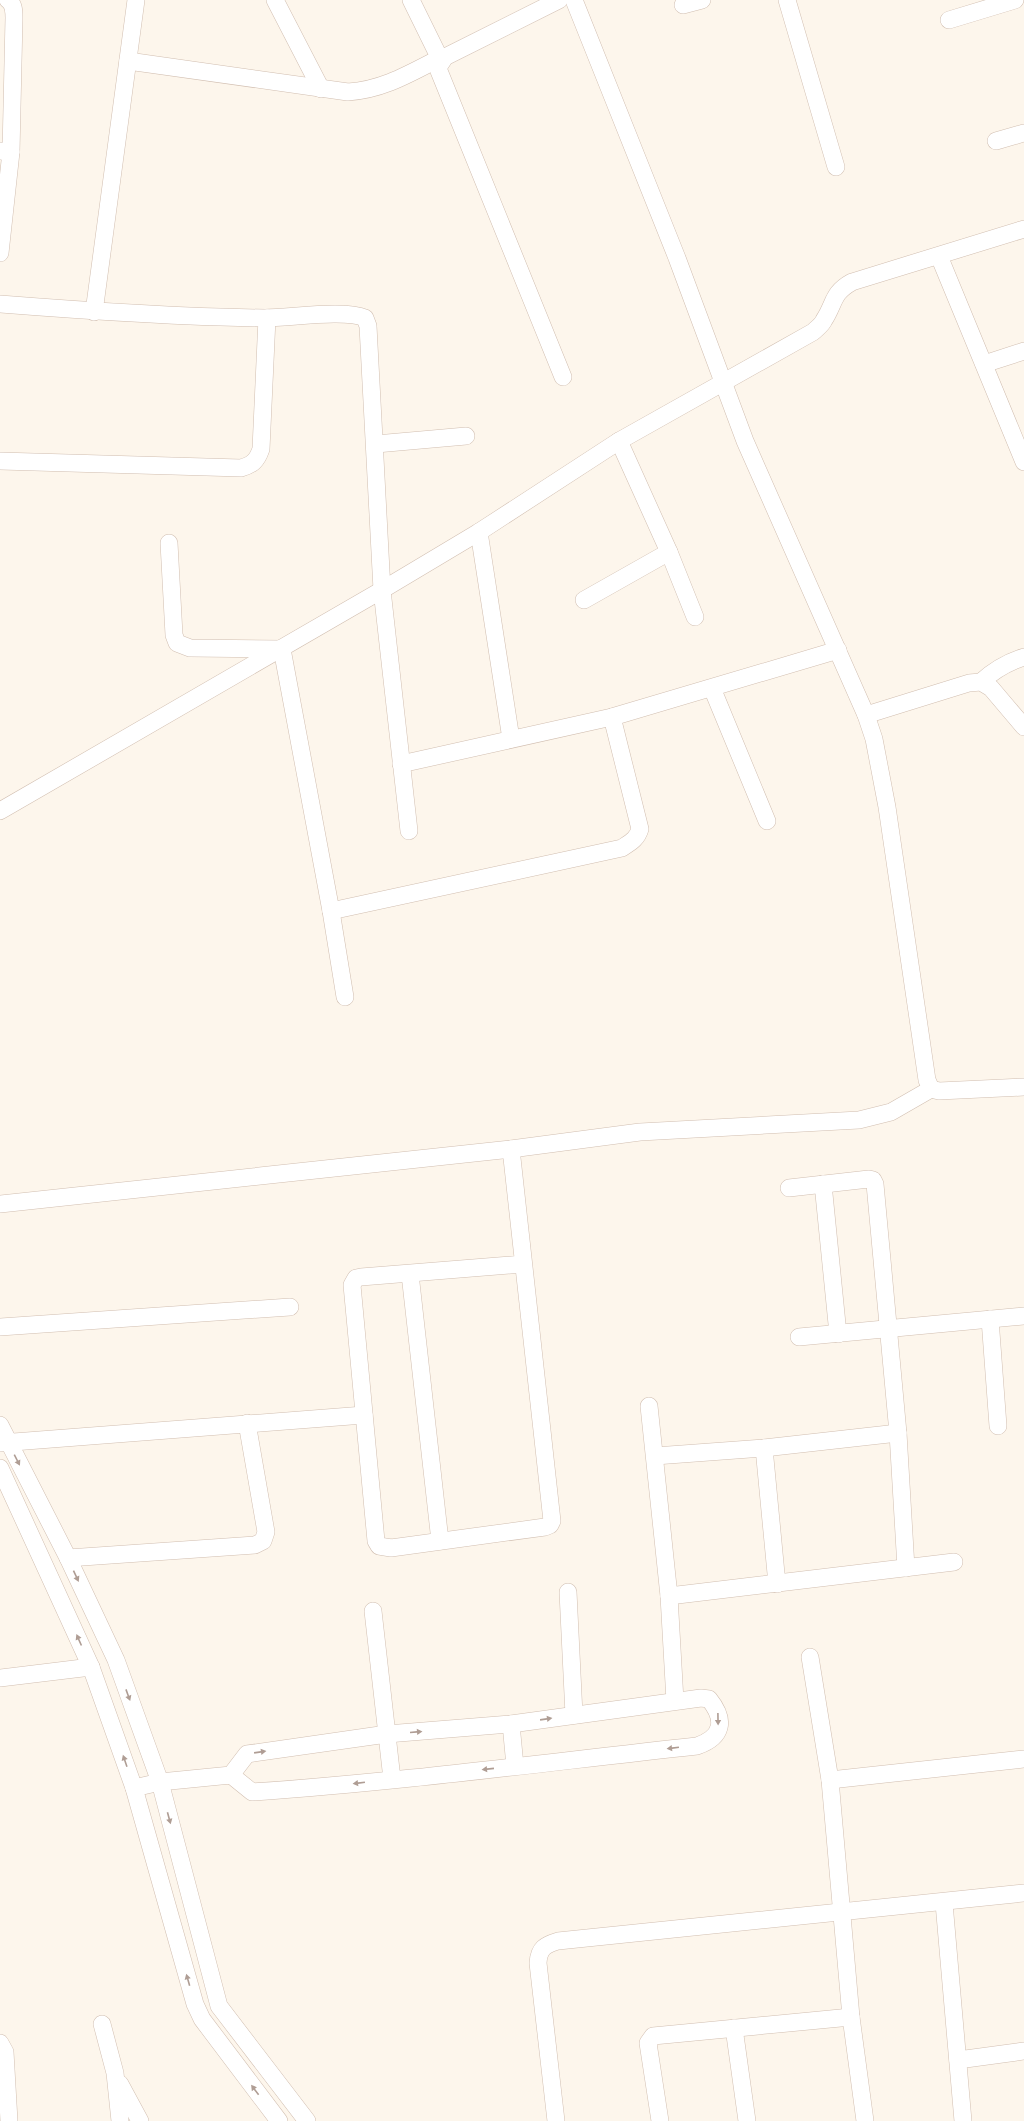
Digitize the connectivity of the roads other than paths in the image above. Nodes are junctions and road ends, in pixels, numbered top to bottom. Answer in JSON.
{"nodes":[{"id":1,"x":8,"y":0,"type":"edge"},
{"id":2,"x":136,"y":0,"type":"edge"},
{"id":3,"x":275,"y":0,"type":"edge"},
{"id":4,"x":411,"y":0,"type":"edge"},
{"id":5,"x":559,"y":0,"type":"edge"},
{"id":6,"x":574,"y":0,"type":"edge"},
{"id":7,"x":702,"y":0,"type":"edge"},
{"id":8,"x":786,"y":0,"type":"edge"},
{"id":9,"x":1014,"y":0,"type":"edge"},
{"id":10,"x":1022,"y":0,"type":"edge"},
{"id":11,"x":683,"y":5,"type":"dead end"},
{"id":12,"x":1024,"y":5,"type":"edge"},
{"id":13,"x":949,"y":20,"type":"dead end"},
{"id":14,"x":440,"y":60,"type":"junction"},
{"id":15,"x":128,"y":61,"type":"junction"},
{"id":16,"x":321,"y":89,"type":"junction"},
{"id":17,"x":1024,"y":133,"type":"edge"},
{"id":18,"x":996,"y":141,"type":"dead end"},
{"id":19,"x":5,"y":151,"type":"edge"},
{"id":20,"x":836,"y":167,"type":"dead end"},
{"id":21,"x":1024,"y":229,"type":"edge"},
{"id":22,"x":0,"y":253,"type":"edge"},
{"id":23,"x":939,"y":256,"type":"junction"},
{"id":24,"x":0,"y":304,"type":"edge"},
{"id":25,"x":94,"y":312,"type":"junction"},
{"id":26,"x":267,"y":318,"type":"junction"},
{"id":27,"x":1024,"y":351,"type":"edge"},
{"id":28,"x":984,"y":364,"type":"junction"},
{"id":29,"x":563,"y":378,"type":"dead end"},
{"id":30,"x":722,"y":383,"type":"junction"},
{"id":31,"x":466,"y":436,"type":"dead end"},
{"id":32,"x":619,"y":441,"type":"junction"},
{"id":33,"x":376,"y":444,"type":"junction"},
{"id":34,"x":1023,"y":456,"type":"edge"},
{"id":35,"x":0,"y":461,"type":"edge"},
{"id":36,"x":478,"y":532,"type":"junction"},
{"id":37,"x":170,"y":543,"type":"dead end"},
{"id":38,"x":669,"y":552,"type":"junction"},
{"id":39,"x":382,"y":590,"type":"junction"},
{"id":40,"x":584,"y":600,"type":"dead end"},
{"id":41,"x":695,"y":616,"type":"dead end"},
{"id":42,"x":282,"y":649,"type":"junction"},
{"id":43,"x":838,"y":650,"type":"junction"},
{"id":44,"x":1024,"y":657,"type":"edge"},
{"id":45,"x":981,"y":682,"type":"junction"},
{"id":46,"x":712,"y":688,"type":"junction"},
{"id":47,"x":866,"y":715,"type":"junction"},
{"id":48,"x":612,"y":717,"type":"junction"},
{"id":49,"x":1024,"y":727,"type":"edge"},
{"id":50,"x":511,"y":739,"type":"junction"},
{"id":51,"x":401,"y":764,"type":"junction"},
{"id":52,"x":0,"y":811,"type":"edge"},
{"id":53,"x":767,"y":820,"type":"dead end"},
{"id":54,"x":409,"y":831,"type":"dead end"},
{"id":55,"x":332,"y":911,"type":"junction"},
{"id":56,"x":345,"y":997,"type":"dead end"},
{"id":57,"x":1024,"y":1087,"type":"edge"},
{"id":58,"x":931,"y":1089,"type":"junction"},
{"id":59,"x":511,"y":1149,"type":"junction"},
{"id":60,"x":823,"y":1184,"type":"junction"},
{"id":61,"x":789,"y":1188,"type":"dead end"},
{"id":62,"x":0,"y":1204,"type":"edge"},
{"id":63,"x":523,"y":1264,"type":"junction"},
{"id":64,"x":410,"y":1274,"type":"junction"},
{"id":65,"x":290,"y":1307,"type":"dead end"},
{"id":66,"x":1024,"y":1316,"type":"edge"},
{"id":67,"x":990,"y":1319,"type":"junction"},
{"id":68,"x":0,"y":1327,"type":"edge"},
{"id":69,"x":889,"y":1329,"type":"junction"},
{"id":70,"x":838,"y":1334,"type":"junction"},
{"id":71,"x":799,"y":1337,"type":"dead end"},
{"id":72,"x":650,"y":1406,"type":"dead end"},
{"id":73,"x":364,"y":1415,"type":"junction"},
{"id":74,"x":247,"y":1423,"type":"junction"},
{"id":75,"x":0,"y":1425,"type":"edge"},
{"id":76,"x":998,"y":1426,"type":"dead end"},
{"id":77,"x":898,"y":1433,"type":"junction"},
{"id":78,"x":4,"y":1442,"type":"edge"},
{"id":79,"x":764,"y":1448,"type":"junction"},
{"id":80,"x":655,"y":1456,"type":"junction"},
{"id":81,"x":0,"y":1468,"type":"edge"},
{"id":82,"x":440,"y":1541,"type":"junction"},
{"id":83,"x":68,"y":1558,"type":"junction"},
{"id":84,"x":954,"y":1562,"type":"dead end"},
{"id":85,"x":906,"y":1568,"type":"junction"},
{"id":86,"x":777,"y":1584,"type":"junction"},
{"id":87,"x":568,"y":1592,"type":"dead end"},
{"id":88,"x":669,"y":1596,"type":"junction"},
{"id":89,"x":373,"y":1611,"type":"dead end"},
{"id":90,"x":810,"y":1657,"type":"dead end"},
{"id":91,"x":91,"y":1667,"type":"junction"},
{"id":92,"x":0,"y":1678,"type":"edge"},
{"id":93,"x":675,"y":1701,"type":"junction"},
{"id":94,"x":574,"y":1715,"type":"junction"},
{"id":95,"x":511,"y":1724,"type":"junction"},
{"id":96,"x":387,"y":1734,"type":"junction"},
{"id":97,"x":1024,"y":1759,"type":"edge"},
{"id":98,"x":515,"y":1766,"type":"junction"},
{"id":99,"x":231,"y":1774,"type":"junction"},
{"id":100,"x":392,"y":1779,"type":"junction"},
{"id":101,"x":830,"y":1780,"type":"junction"},
{"id":102,"x":160,"y":1782,"type":"junction"},
{"id":103,"x":134,"y":1788,"type":"junction"},
{"id":104,"x":1024,"y":1893,"type":"edge"},
{"id":105,"x":944,"y":1902,"type":"junction"},
{"id":106,"x":841,"y":1911,"type":"junction"},
{"id":107,"x":851,"y":2016,"type":"junction"},
{"id":108,"x":102,"y":2024,"type":"dead end"},
{"id":109,"x":734,"y":2028,"type":"junction"},
{"id":110,"x":0,"y":2043,"type":"edge"},
{"id":111,"x":1024,"y":2051,"type":"edge"},
{"id":112,"x":958,"y":2060,"type":"junction"},
{"id":113,"x":115,"y":2073,"type":"junction"},
{"id":114,"x":9,"y":2121,"type":"edge"},
{"id":115,"x":120,"y":2121,"type":"edge"},
{"id":116,"x":140,"y":2121,"type":"edge"},
{"id":117,"x":279,"y":2121,"type":"edge"},
{"id":118,"x":307,"y":2121,"type":"edge"},
{"id":119,"x":556,"y":2121,"type":"edge"},
{"id":120,"x":660,"y":2121,"type":"edge"},
{"id":121,"x":747,"y":2121,"type":"edge"},
{"id":122,"x":865,"y":2121,"type":"edge"},
{"id":123,"x":963,"y":2121,"type":"edge"}],
"edges":[{"from":1,"to":19,"type":"street"},
{"from":2,"to":15,"type":"street"},
{"from":3,"to":16,"type":"street"},
{"from":4,"to":14,"type":"street"},
{"from":5,"to":14,"type":"street"},
{"from":6,"to":30,"type":"street"},
{"from":7,"to":11,"type":"street"},
{"from":8,"to":20,"type":"street"},
{"from":9,"to":13,"type":"street"},
{"from":10,"to":12,"type":"street"},
{"from":14,"to":16,"type":"street"},
{"from":14,"to":29,"type":"street"},
{"from":15,"to":16,"type":"street"},
{"from":15,"to":25,"type":"street"},
{"from":17,"to":18,"type":"street"},
{"from":19,"to":22,"type":"street"},
{"from":21,"to":23,"type":"street"},
{"from":23,"to":28,"type":"street"},
{"from":23,"to":30,"type":"street"},
{"from":24,"to":25,"type":"street"},
{"from":25,"to":26,"type":"street"},
{"from":26,"to":33,"type":"street"},
{"from":26,"to":35,"type":"street"},
{"from":27,"to":28,"type":"street"},
{"from":28,"to":34,"type":"street"},
{"from":30,"to":32,"type":"street"},
{"from":30,"to":43,"type":"street"},
{"from":31,"to":33,"type":"street"},
{"from":32,"to":36,"type":"street"},
{"from":32,"to":38,"type":"street"},
{"from":33,"to":39,"type":"street"},
{"from":36,"to":39,"type":"street"},
{"from":36,"to":50,"type":"street"},
{"from":37,"to":42,"type":"street"},
{"from":38,"to":40,"type":"street"},
{"from":38,"to":41,"type":"street"},
{"from":39,"to":42,"type":"street"},
{"from":39,"to":51,"type":"street"},
{"from":42,"to":52,"type":"street"},
{"from":42,"to":55,"type":"street"},
{"from":43,"to":46,"type":"street"},
{"from":43,"to":47,"type":"street"},
{"from":44,"to":45,"type":"street"},
{"from":45,"to":47,"type":"street"},
{"from":45,"to":49,"type":"street"},
{"from":46,"to":48,"type":"street"},
{"from":46,"to":53,"type":"street"},
{"from":47,"to":58,"type":"street"},
{"from":48,"to":50,"type":"street"},
{"from":48,"to":55,"type":"street"},
{"from":50,"to":51,"type":"street"},
{"from":51,"to":54,"type":"street"},
{"from":55,"to":56,"type":"street"},
{"from":57,"to":58,"type":"street"},
{"from":58,"to":59,"type":"street"},
{"from":59,"to":62,"type":"street"},
{"from":59,"to":63,"type":"street"},
{"from":60,"to":61,"type":"street"},
{"from":60,"to":69,"type":"street"},
{"from":60,"to":70,"type":"street"},
{"from":63,"to":64,"type":"street"},
{"from":63,"to":82,"type":"street"},
{"from":64,"to":73,"type":"street"},
{"from":64,"to":82,"type":"street"},
{"from":65,"to":68,"type":"street"},
{"from":66,"to":67,"type":"street"},
{"from":67,"to":69,"type":"street"},
{"from":67,"to":76,"type":"street"},
{"from":69,"to":70,"type":"street"},
{"from":69,"to":77,"type":"street"},
{"from":70,"to":71,"type":"street"},
{"from":72,"to":80,"type":"street"},
{"from":73,"to":74,"type":"street"},
{"from":73,"to":82,"type":"street"},
{"from":74,"to":78,"type":"street"},
{"from":74,"to":83,"type":"street"},
{"from":75,"to":78,"type":"street"},
{"from":77,"to":79,"type":"street"},
{"from":77,"to":85,"type":"street"},
{"from":78,"to":83,"type":"street","one_way":true},
{"from":79,"to":80,"type":"street"},
{"from":79,"to":86,"type":"street"},
{"from":80,"to":88,"type":"street"},
{"from":91,"to":81,"type":"street","one_way":true},
{"from":83,"to":102,"type":"street","one_way":true},
{"from":84,"to":85,"type":"street"},
{"from":85,"to":86,"type":"street"},
{"from":86,"to":88,"type":"street"},
{"from":87,"to":94,"type":"street"},
{"from":88,"to":93,"type":"street"},
{"from":89,"to":96,"type":"street"},
{"from":90,"to":101,"type":"street"},
{"from":91,"to":92,"type":"street"},
{"from":103,"to":91,"type":"street","one_way":true},
{"from":93,"to":94,"type":"street"},
{"from":93,"to":98,"type":"street","one_way":true},
{"from":95,"to":94,"type":"street","one_way":true},
{"from":96,"to":95,"type":"street","one_way":true},
{"from":95,"to":98,"type":"street"},
{"from":99,"to":96,"type":"street","one_way":true},
{"from":96,"to":100,"type":"street"},
{"from":97,"to":101,"type":"street"},
{"from":98,"to":100,"type":"street","one_way":true},
{"from":100,"to":99,"type":"street","one_way":true},
{"from":99,"to":102,"type":"street"},
{"from":101,"to":106,"type":"street"},
{"from":102,"to":103,"type":"street"},
{"from":102,"to":118,"type":"street","one_way":true},
{"from":117,"to":103,"type":"street","one_way":true},
{"from":104,"to":105,"type":"street"},
{"from":105,"to":106,"type":"street"},
{"from":105,"to":112,"type":"street"},
{"from":106,"to":107,"type":"street"},
{"from":106,"to":119,"type":"street"},
{"from":107,"to":109,"type":"street"},
{"from":107,"to":122,"type":"street"},
{"from":108,"to":113,"type":"street"},
{"from":109,"to":120,"type":"street"},
{"from":109,"to":121,"type":"street"},
{"from":110,"to":114,"type":"street"},
{"from":111,"to":112,"type":"street"},
{"from":112,"to":123,"type":"street"},
{"from":113,"to":115,"type":"street"},
{"from":113,"to":116,"type":"street"}]}
